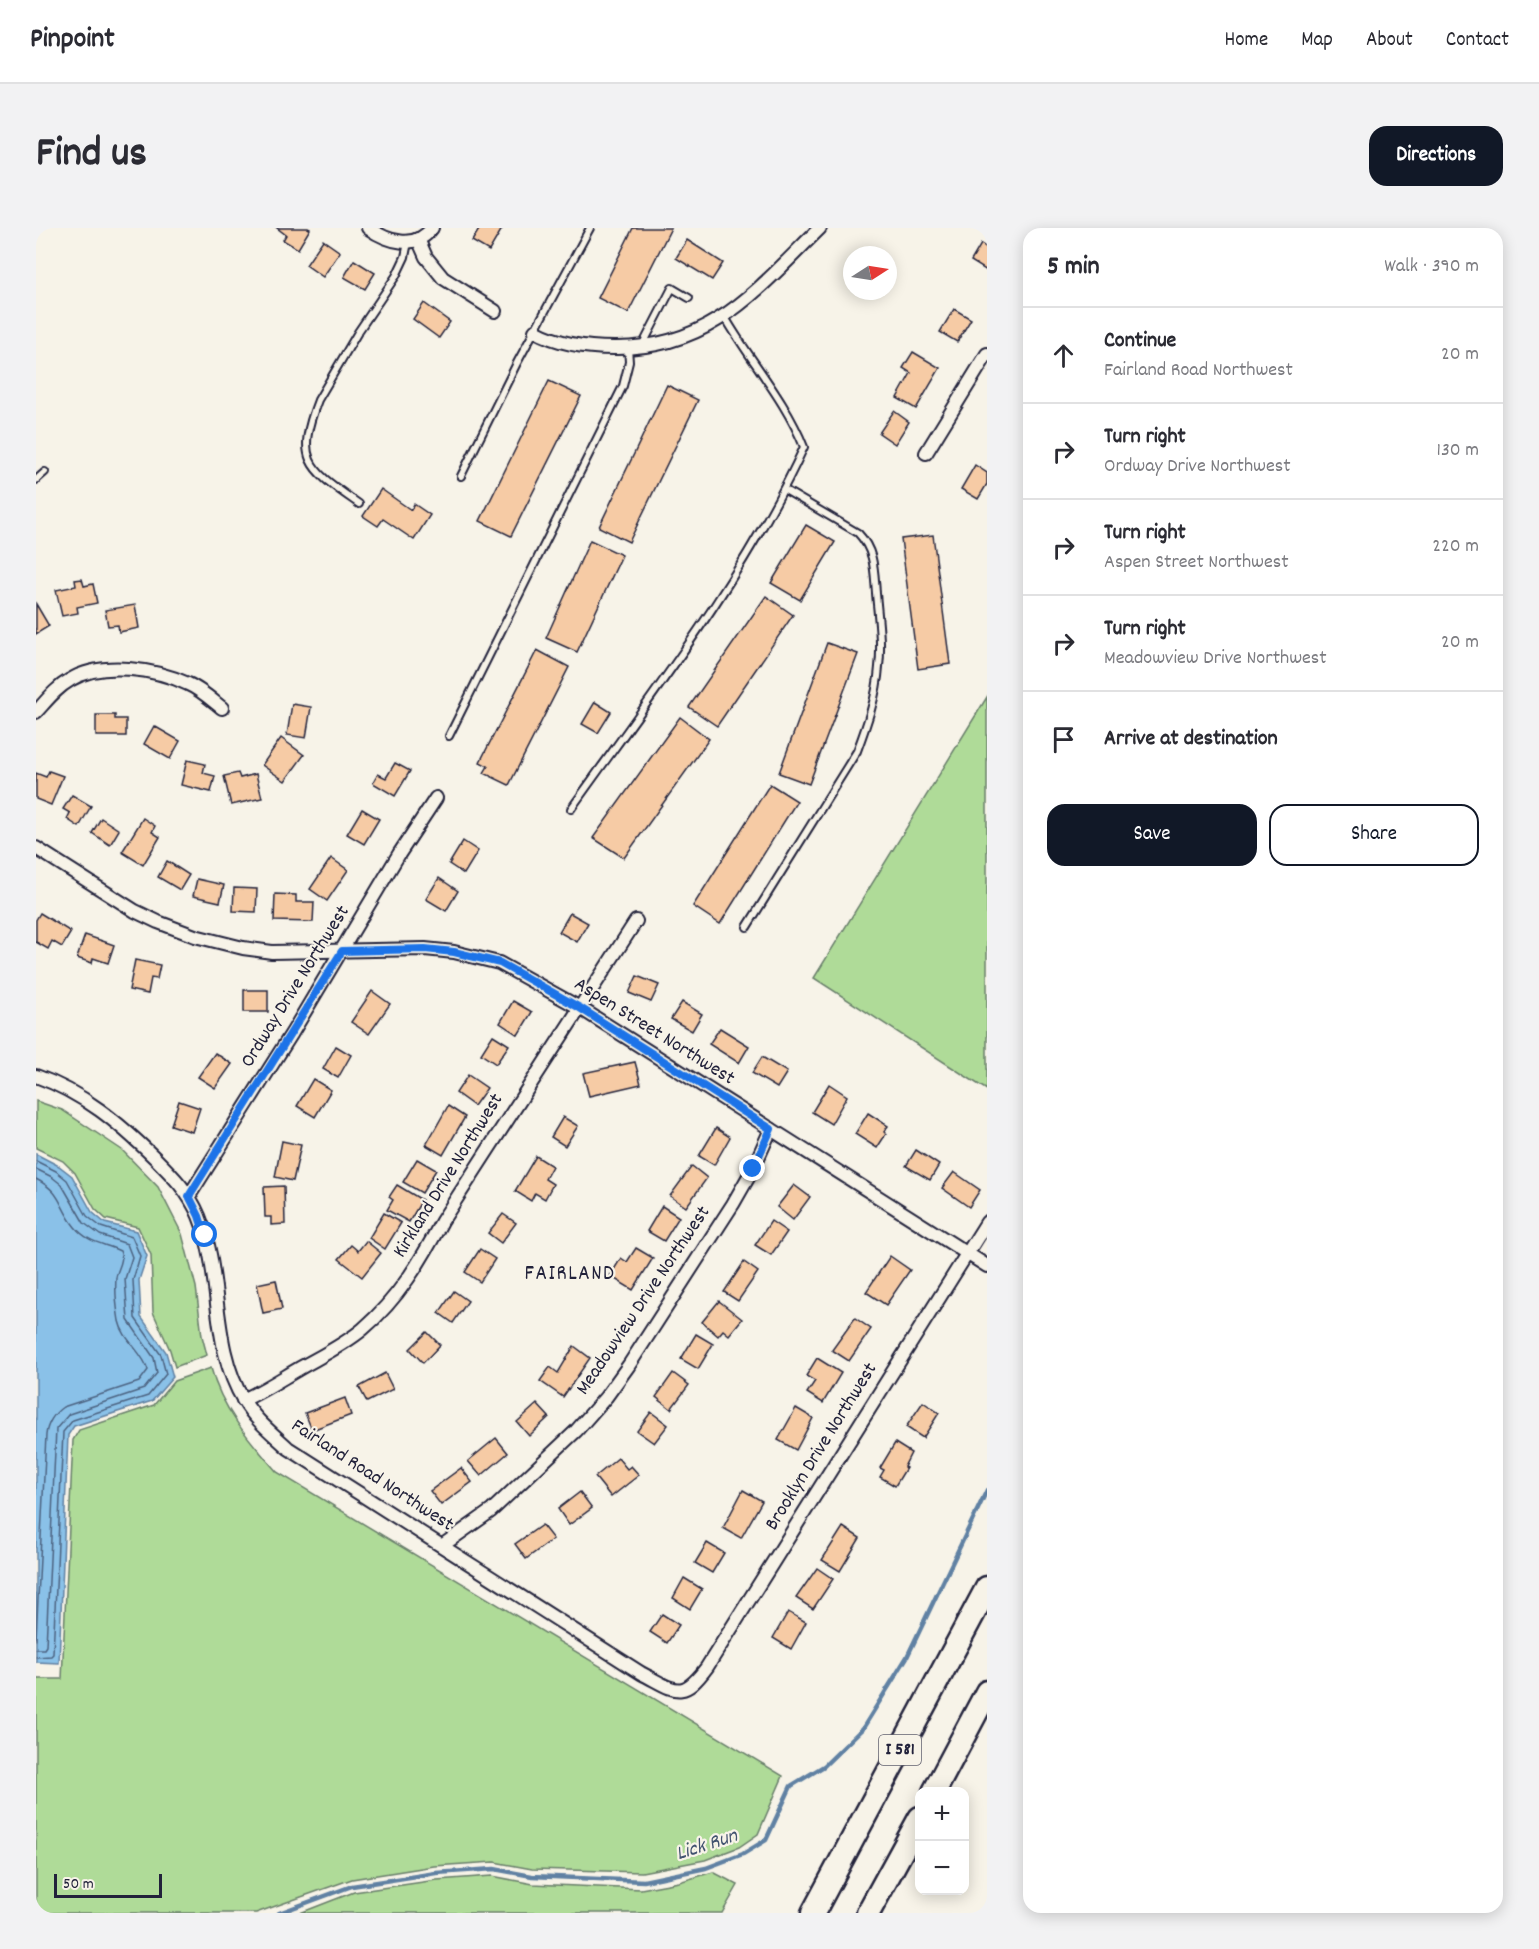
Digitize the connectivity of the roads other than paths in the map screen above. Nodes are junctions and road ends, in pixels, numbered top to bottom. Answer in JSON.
{"nodes":[{"id":1,"x":368,"y":228,"type":"edge"},
{"id":2,"x":432,"y":228,"type":"edge"},
{"id":3,"x":590,"y":228,"type":"edge"},
{"id":4,"x":820,"y":228,"type":"edge"},
{"id":5,"x":413,"y":240,"type":"junction"},
{"id":6,"x":689,"y":298,"type":"dead end"},
{"id":7,"x":495,"y":311,"type":"dead end"},
{"id":8,"x":725,"y":317,"type":"junction"},
{"id":9,"x":534,"y":331,"type":"junction"},
{"id":10,"x":642,"y":346,"type":"junction"},
{"id":11,"x":628,"y":348,"type":"junction"},
{"id":12,"x":987,"y":354,"type":"edge"},
{"id":13,"x":926,"y":453,"type":"dead end"},
{"id":14,"x":45,"y":472,"type":"dead end"},
{"id":15,"x":461,"y":476,"type":"dead end"},
{"id":16,"x":36,"y":480,"type":"edge"},
{"id":17,"x":784,"y":490,"type":"junction"},
{"id":18,"x":359,"y":504,"type":"dead end"},
{"id":19,"x":222,"y":708,"type":"dead end"},
{"id":20,"x":36,"y":712,"type":"edge"},
{"id":21,"x":449,"y":736,"type":"dead end"},
{"id":22,"x":436,"y":798,"type":"dead end"},
{"id":23,"x":571,"y":809,"type":"dead end"},
{"id":24,"x":36,"y":848,"type":"edge"},
{"id":25,"x":636,"y":921,"type":"dead end"},
{"id":26,"x":747,"y":927,"type":"dead end"},
{"id":27,"x":342,"y":951,"type":"junction"},
{"id":28,"x":580,"y":1008,"type":"junction"},
{"id":29,"x":36,"y":1076,"type":"edge"},
{"id":30,"x":771,"y":1129,"type":"junction"},
{"id":31,"x":189,"y":1196,"type":"junction"},
{"id":32,"x":987,"y":1222,"type":"edge"},
{"id":33,"x":967,"y":1254,"type":"junction"},
{"id":34,"x":987,"y":1266,"type":"edge"},
{"id":35,"x":243,"y":1400,"type":"junction"},
{"id":36,"x":443,"y":1545,"type":"junction"},
{"id":37,"x":987,"y":1588,"type":"edge"},
{"id":38,"x":687,"y":1689,"type":"joint"},
{"id":39,"x":987,"y":1692,"type":"edge"},
{"id":40,"x":936,"y":1787,"type":"edge"},
{"id":41,"x":915,"y":1827,"type":"edge"},
{"id":42,"x":813,"y":1913,"type":"edge"},
{"id":43,"x":868,"y":1913,"type":"edge"}],
"edges":[{"from":1,"to":5,"type":"street"},
{"from":2,"to":5,"type":"street"},
{"from":3,"to":9,"type":"lane"},
{"from":4,"to":8,"type":"street"},
{"from":5,"to":7,"type":"street"},
{"from":5,"to":18,"type":"lane"},
{"from":6,"to":10,"type":"lane"},
{"from":8,"to":10,"type":"street"},
{"from":8,"to":17,"type":"lane"},
{"from":9,"to":11,"type":"street"},
{"from":9,"to":15,"type":"lane"},
{"from":10,"to":11,"type":"street"},
{"from":11,"to":21,"type":"lane"},
{"from":12,"to":13,"type":"street"},
{"from":14,"to":16,"type":"lane"},
{"from":17,"to":23,"type":"lane"},
{"from":17,"to":26,"type":"lane"},
{"from":19,"to":20,"type":"street"},
{"from":22,"to":27,"type":"street","name":"Ordway Drive Northwest"},
{"from":24,"to":27,"type":"street","name":"Aspen Street Northwest"},
{"from":25,"to":28,"type":"street","name":"Kirkland Drive Northwest"},
{"from":27,"to":28,"type":"street","name":"Aspen Street Northwest"},
{"from":27,"to":31,"type":"street","name":"Ordway Drive Northwest"},
{"from":28,"to":30,"type":"street","name":"Aspen Street Northwest"},
{"from":28,"to":35,"type":"street","name":"Kirkland Drive Northwest"},
{"from":29,"to":31,"type":"street","name":"Fairland Road Northwest"},
{"from":30,"to":33,"type":"street","name":"Aspen Street Northwest"},
{"from":30,"to":36,"type":"street","name":"Meadowview Drive Northwest"},
{"from":31,"to":35,"type":"street","name":"Fairland Road Northwest"},
{"from":32,"to":33,"type":"street","name":"Brooklyn Drive Northwest"},
{"from":33,"to":34,"type":"street","name":"Aspen Street Northwest"},
{"from":33,"to":38,"type":"street","name":"Brooklyn Drive Northwest"},
{"from":35,"to":36,"type":"street","name":"Fairland Road Northwest"},
{"from":36,"to":38,"type":"street","name":"Fairland Road Northwest"},
{"from":37,"to":42,"type":"highway","number":"I 581"},
{"from":39,"to":40,"type":"highway","number":"I 581"},
{"from":41,"to":43,"type":"highway"}]}
